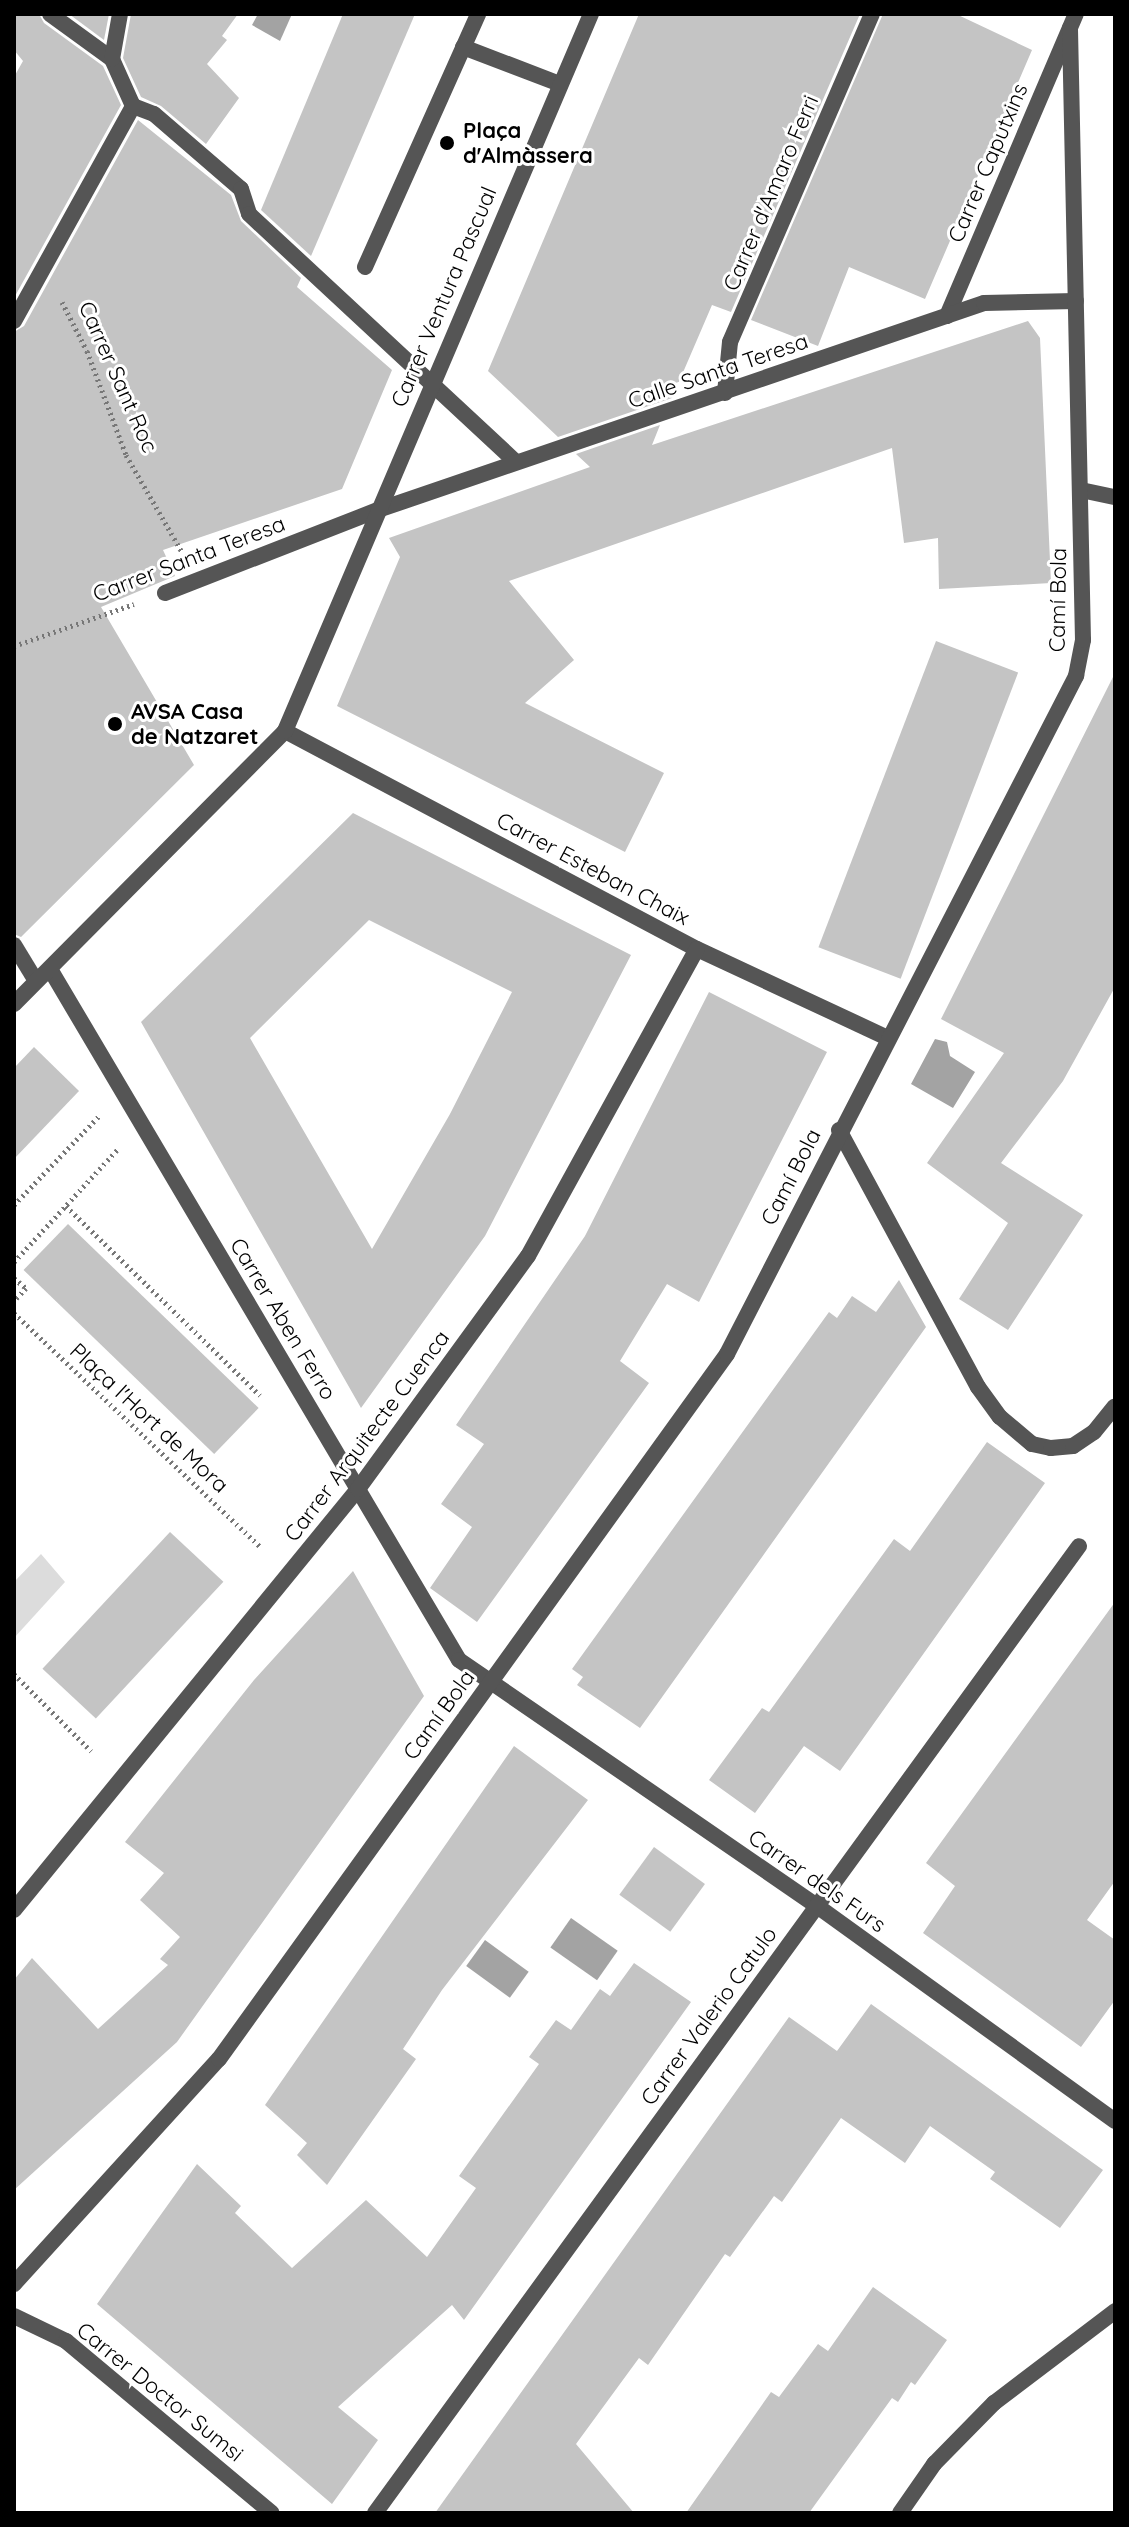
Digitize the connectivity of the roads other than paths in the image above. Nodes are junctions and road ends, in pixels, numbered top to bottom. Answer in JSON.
{"nodes":[{"id":1,"x":50,"y":14,"type":"edge"},
{"id":2,"x":120,"y":14,"type":"edge"},
{"id":3,"x":478,"y":14,"type":"edge"},
{"id":4,"x":591,"y":14,"type":"edge"},
{"id":5,"x":872,"y":14,"type":"edge"},
{"id":6,"x":1073,"y":21,"type":"edge"},
{"id":7,"x":463,"y":47,"type":"junction"},
{"id":8,"x":112,"y":59,"type":"junction"},
{"id":9,"x":560,"y":84,"type":"junction"},
{"id":10,"x":133,"y":106,"type":"junction"},
{"id":11,"x":365,"y":267,"type":"dead end"},
{"id":12,"x":1076,"y":301,"type":"junction"},
{"id":13,"x":947,"y":316,"type":"junction"},
{"id":14,"x":14,"y":321,"type":"edge"},
{"id":15,"x":430,"y":383,"type":"junction"},
{"id":16,"x":725,"y":393,"type":"junction"},
{"id":17,"x":516,"y":462,"type":"junction"},
{"id":18,"x":1081,"y":490,"type":"junction"},
{"id":19,"x":1115,"y":497,"type":"edge"},
{"id":20,"x":378,"y":510,"type":"junction"},
{"id":21,"x":165,"y":593,"type":"road end"},
{"id":22,"x":285,"y":731,"type":"junction"},
{"id":23,"x":14,"y":945,"type":"edge"},
{"id":24,"x":697,"y":949,"type":"junction"},
{"id":25,"x":50,"y":969,"type":"junction"},
{"id":26,"x":36,"y":981,"type":"junction"},
{"id":27,"x":14,"y":1004,"type":"edge"},
{"id":28,"x":886,"y":1037,"type":"junction"},
{"id":29,"x":839,"y":1130,"type":"junction"},
{"id":30,"x":1115,"y":1406,"type":"edge"},
{"id":31,"x":358,"y":1489,"type":"junction"},
{"id":32,"x":1079,"y":1546,"type":"dead end"},
{"id":33,"x":490,"y":1682,"type":"junction"},
{"id":34,"x":817,"y":1906,"type":"junction"},
{"id":35,"x":14,"y":1910,"type":"edge"},
{"id":36,"x":1115,"y":2121,"type":"edge"},
{"id":37,"x":14,"y":2284,"type":"edge"},
{"id":38,"x":1115,"y":2311,"type":"edge"},
{"id":39,"x":14,"y":2316,"type":"edge"},
{"id":40,"x":272,"y":2513,"type":"edge"},
{"id":41,"x":375,"y":2513,"type":"edge"},
{"id":42,"x":900,"y":2513,"type":"edge"}],
"edges":[{"from":1,"to":8,"type":"street"},
{"from":2,"to":8,"type":"street"},
{"from":3,"to":7,"type":"street"},
{"from":4,"to":9,"type":"street","name":"Carrer Ventura Pascual"},
{"from":5,"to":16,"type":"street","name":"Carrer d'Amaro Ferri"},
{"from":6,"to":12,"type":"street","name":"Carrer Caputxins"},
{"from":6,"to":13,"type":"street","name":"Carrer Caputxins"},
{"from":7,"to":9,"type":"street"},
{"from":7,"to":11,"type":"street"},
{"from":8,"to":10,"type":"street"},
{"from":9,"to":15,"type":"street","name":"Carrer Ventura Pascual"},
{"from":10,"to":14,"type":"street"},
{"from":10,"to":15,"type":"street"},
{"from":12,"to":13,"type":"street","name":"Calle Santa Teresa"},
{"from":12,"to":18,"type":"street","name":"Camí Bola"},
{"from":13,"to":16,"type":"street","name":"Calle Santa Teresa"},
{"from":15,"to":17,"type":"street"},
{"from":15,"to":20,"type":"street","name":"Carrer Ventura Pascual"},
{"from":16,"to":17,"type":"street","name":"Calle Santa Teresa"},
{"from":17,"to":20,"type":"street","name":"Calle Santa Teresa"},
{"from":18,"to":19,"type":"street"},
{"from":18,"to":28,"type":"street","name":"Camí Bola"},
{"from":20,"to":21,"type":"street","name":"Carrer Santa Teresa"},
{"from":20,"to":22,"type":"street","name":"Carrer Ventura Pascual"},
{"from":22,"to":24,"type":"street","name":"Carrer Esteban Chaix"},
{"from":22,"to":25,"type":"street"},
{"from":23,"to":26,"type":"street"},
{"from":24,"to":28,"type":"street","name":"Carrer Esteban Chaix"},
{"from":24,"to":31,"type":"street","name":"Carrer Arquitecte Cuenca"},
{"from":25,"to":26,"type":"street"},
{"from":25,"to":31,"type":"street","name":"Carrer Aben Ferro"},
{"from":26,"to":27,"type":"street"},
{"from":28,"to":29,"type":"street","name":"Camí Bola"},
{"from":29,"to":30,"type":"street","name":"Camí Bola"},
{"from":29,"to":33,"type":"street","name":"Camí Bola"},
{"from":31,"to":33,"type":"street","name":"Carrer Aben Ferro"},
{"from":31,"to":35,"type":"street","name":"Carrer Arquitecte Cuenca"},
{"from":32,"to":34,"type":"street","name":"Carrer Valerio Catulo"},
{"from":33,"to":34,"type":"street","name":"Carrer dels Furs"},
{"from":33,"to":37,"type":"street","name":"Camí Bola"},
{"from":34,"to":36,"type":"street","name":"Carrer dels Furs"},
{"from":34,"to":41,"type":"street","name":"Carrer Valerio Catulo"},
{"from":38,"to":42,"type":"street"},
{"from":39,"to":40,"type":"street","name":"Carrer Doctor Sumsi"}]}
